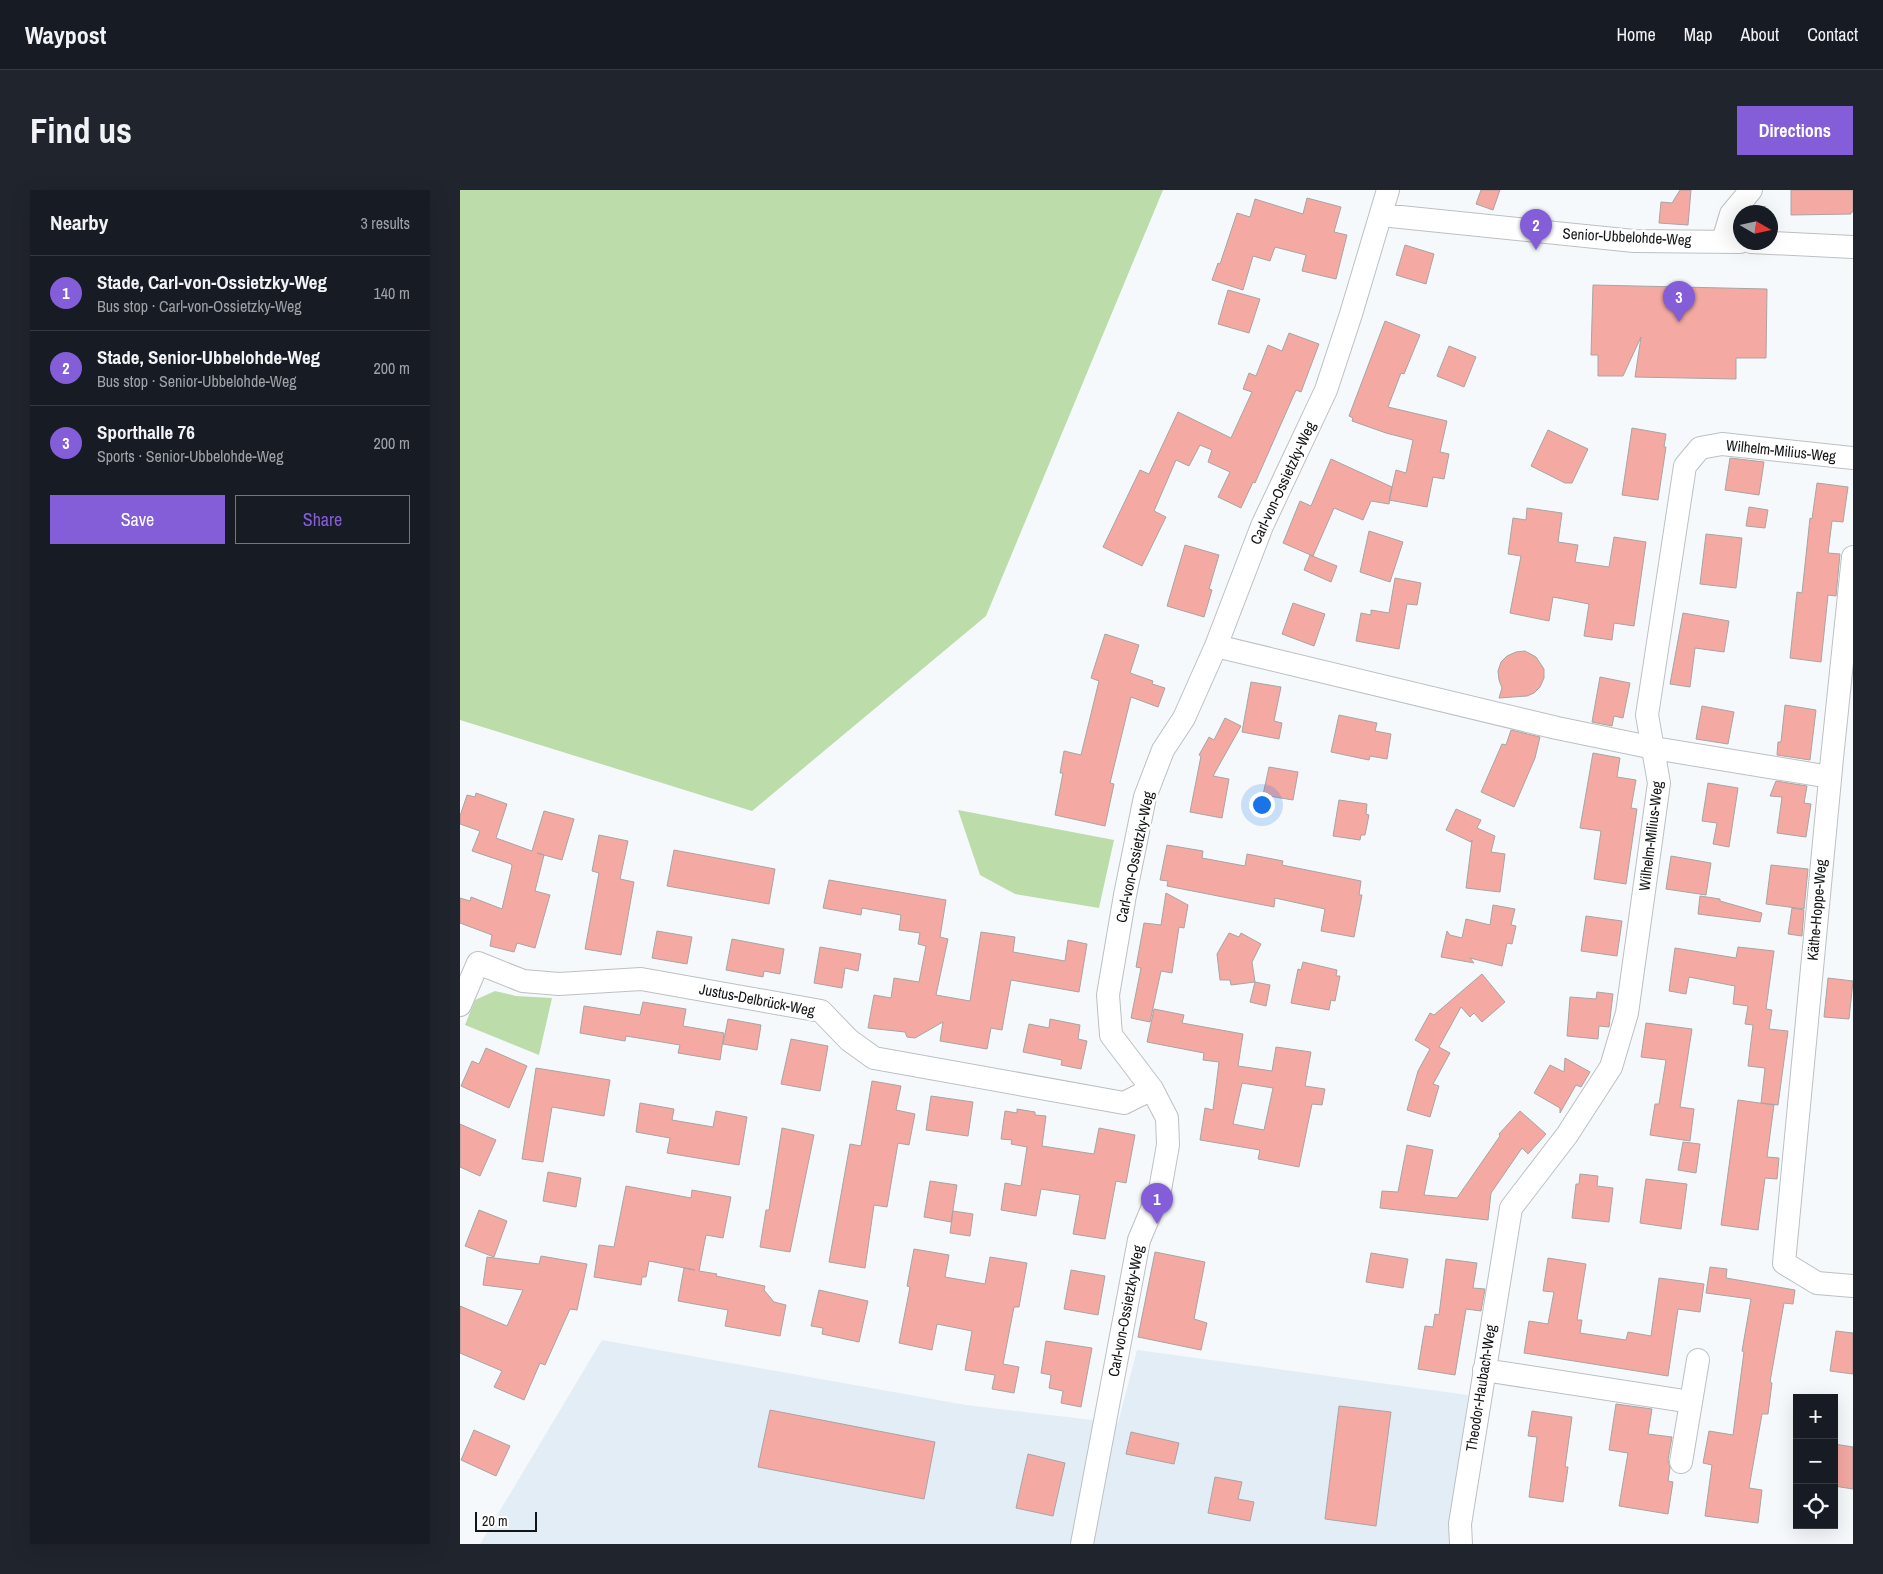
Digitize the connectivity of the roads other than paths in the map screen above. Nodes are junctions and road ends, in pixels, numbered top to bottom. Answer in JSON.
{"nodes":[{"id":1,"x":1388,"y":190,"type":"edge"},
{"id":2,"x":1751,"y":190,"type":"edge"},
{"id":3,"x":1381,"y":215,"type":"junction"},
{"id":4,"x":1732,"y":242,"type":"edge"},
{"id":5,"x":1778,"y":243,"type":"edge"},
{"id":6,"x":1853,"y":246,"type":"edge"},
{"id":7,"x":1853,"y":458,"type":"edge"},
{"id":8,"x":1853,"y":557,"type":"edge"},
{"id":9,"x":1216,"y":646,"type":"junction"},
{"id":10,"x":1654,"y":748,"type":"junction"},
{"id":11,"x":1830,"y":778,"type":"junction"},
{"id":12,"x":460,"y":1005,"type":"edge"},
{"id":13,"x":1152,"y":1090,"type":"junction"},
{"id":14,"x":1506,"y":1232,"type":"joint"},
{"id":15,"x":1853,"y":1286,"type":"edge"},
{"id":16,"x":1698,"y":1360,"type":"dead end"},
{"id":17,"x":1484,"y":1370,"type":"junction"},
{"id":18,"x":1691,"y":1402,"type":"junction"},
{"id":19,"x":1681,"y":1462,"type":"dead end"},
{"id":20,"x":1082,"y":1544,"type":"edge"},
{"id":21,"x":1461,"y":1544,"type":"edge"}],
"edges":[{"from":1,"to":3,"type":"street","name":"Carl-von-Ossietzky-Weg"},
{"from":2,"to":4,"type":"street","name":"Senior-Ubbelohde-Weg"},
{"from":3,"to":4,"type":"street","name":"Senior-Ubbelohde-Weg"},
{"from":3,"to":9,"type":"street","name":"Carl-von-Ossietzky-Weg"},
{"from":5,"to":6,"type":"street"},
{"from":7,"to":10,"type":"street","name":"Wilhelm-Milius-Weg"},
{"from":8,"to":11,"type":"street","name":"Käthe-Hoppe-Weg"},
{"from":9,"to":10,"type":"street"},
{"from":9,"to":13,"type":"street","name":"Carl-von-Ossietzky-Weg"},
{"from":10,"to":11,"type":"street"},
{"from":10,"to":14,"type":"street","name":"Wilhelm-Milius-Weg"},
{"from":11,"to":15,"type":"street","name":"Käthe-Hoppe-Weg"},
{"from":12,"to":13,"type":"street","name":"Justus-Delbrück-Weg"},
{"from":13,"to":20,"type":"street","name":"Carl-von-Ossietzky-Weg"},
{"from":14,"to":17,"type":"street","name":"Theodor-Haubach-Weg"},
{"from":16,"to":18,"type":"street"},
{"from":17,"to":18,"type":"street"},
{"from":17,"to":21,"type":"street","name":"Theodor-Haubach-Weg"},
{"from":18,"to":19,"type":"street"}]}
